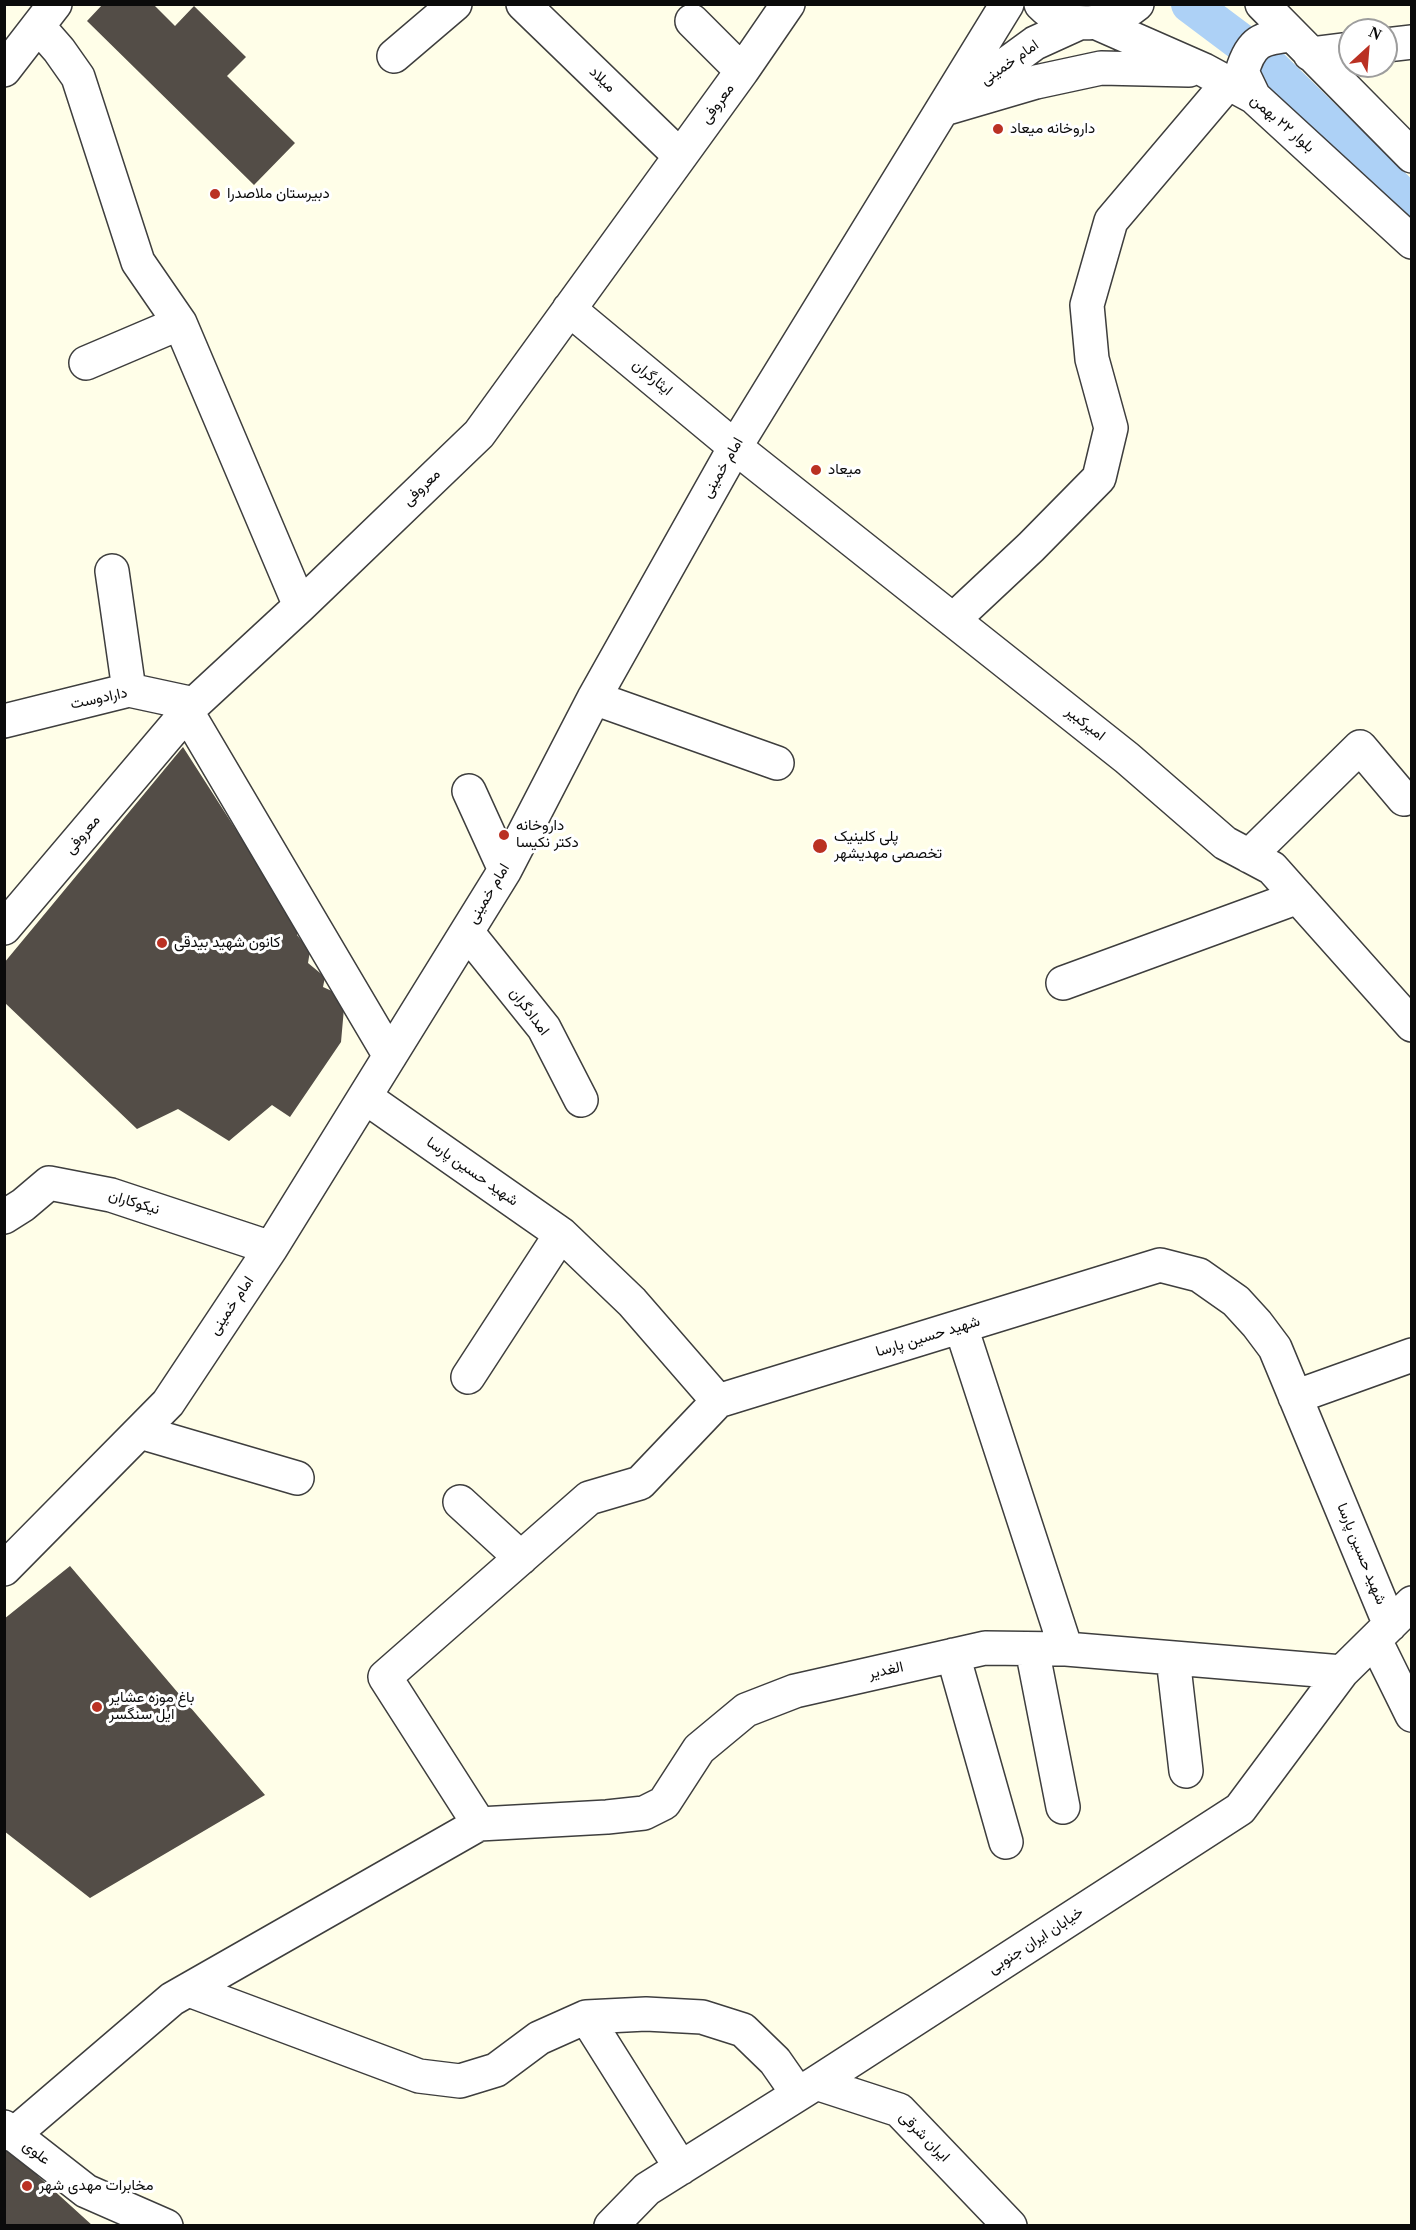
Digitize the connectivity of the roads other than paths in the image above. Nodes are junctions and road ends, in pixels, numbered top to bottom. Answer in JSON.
{"nodes":[{"id":1,"x":455,"y":4,"type":"edge"},
{"id":2,"x":523,"y":4,"type":"edge"},
{"id":3,"x":788,"y":4,"type":"edge"},
{"id":4,"x":1007,"y":4,"type":"edge"},
{"id":5,"x":1041,"y":4,"type":"edge"},
{"id":6,"x":1137,"y":4,"type":"edge"},
{"id":7,"x":1262,"y":5,"type":"edge"},
{"id":8,"x":46,"y":15,"type":"edge"},
{"id":9,"x":692,"y":21,"type":"dead end"},
{"id":10,"x":1088,"y":23,"type":"junction"},
{"id":11,"x":1301,"y":44,"type":"junction"},
{"id":12,"x":1338,"y":48,"type":"edge"},
{"id":13,"x":394,"y":56,"type":"dead end"},
{"id":14,"x":4,"y":70,"type":"edge"},
{"id":15,"x":742,"y":71,"type":"junction"},
{"id":16,"x":1229,"y":84,"type":"junction"},
{"id":17,"x":944,"y":110,"type":"junction"},
{"id":18,"x":680,"y":156,"type":"junction"},
{"id":19,"x":1412,"y":156,"type":"edge"},
{"id":20,"x":1412,"y":242,"type":"edge"},
{"id":21,"x":569,"y":309,"type":"junction"},
{"id":22,"x":180,"y":323,"type":"junction"},
{"id":23,"x":86,"y":363,"type":"dead end"},
{"id":24,"x":735,"y":447,"type":"junction"},
{"id":25,"x":112,"y":571,"type":"dead end"},
{"id":26,"x":300,"y":606,"type":"junction"},
{"id":27,"x":953,"y":620,"type":"junction"},
{"id":28,"x":129,"y":690,"type":"junction"},
{"id":29,"x":594,"y":698,"type":"junction"},
{"id":30,"x":190,"y":708,"type":"junction"},
{"id":31,"x":4,"y":721,"type":"edge"},
{"id":32,"x":777,"y":763,"type":"dead end"},
{"id":33,"x":469,"y":791,"type":"dead end"},
{"id":34,"x":1404,"y":799,"type":"dead end"},
{"id":35,"x":1249,"y":856,"type":"junction"},
{"id":36,"x":505,"y":870,"type":"junction"},
{"id":37,"x":1298,"y":897,"type":"junction"},
{"id":38,"x":4,"y":928,"type":"edge"},
{"id":39,"x":467,"y":932,"type":"junction"},
{"id":40,"x":1063,"y":983,"type":"dead end"},
{"id":41,"x":1412,"y":1025,"type":"edge"},
{"id":42,"x":390,"y":1056,"type":"junction"},
{"id":43,"x":365,"y":1096,"type":"junction"},
{"id":44,"x":581,"y":1100,"type":"dead end"},
{"id":45,"x":4,"y":1216,"type":"edge"},
{"id":46,"x":561,"y":1234,"type":"junction"},
{"id":47,"x":271,"y":1248,"type":"junction"},
{"id":48,"x":961,"y":1327,"type":"junction"},
{"id":49,"x":1412,"y":1355,"type":"edge"},
{"id":50,"x":468,"y":1377,"type":"dead end"},
{"id":51,"x":1295,"y":1397,"type":"junction"},
{"id":52,"x":718,"y":1401,"type":"junction"},
{"id":53,"x":140,"y":1432,"type":"junction"},
{"id":54,"x":297,"y":1478,"type":"dead end"},
{"id":55,"x":460,"y":1502,"type":"dead end"},
{"id":56,"x":521,"y":1558,"type":"junction"},
{"id":57,"x":8,"y":1560,"type":"edge"},
{"id":58,"x":1392,"y":1623,"type":"edge"},
{"id":59,"x":1032,"y":1648,"type":"junction"},
{"id":60,"x":1066,"y":1649,"type":"junction"},
{"id":61,"x":953,"y":1655,"type":"junction"},
{"id":62,"x":1173,"y":1658,"type":"junction"},
{"id":63,"x":1342,"y":1672,"type":"junction"},
{"id":64,"x":1412,"y":1715,"type":"edge"},
{"id":65,"x":1186,"y":1771,"type":"dead end"},
{"id":66,"x":1063,"y":1807,"type":"dead end"},
{"id":67,"x":479,"y":1824,"type":"junction"},
{"id":68,"x":1006,"y":1842,"type":"dead end"},
{"id":69,"x":189,"y":1990,"type":"junction"},
{"id":70,"x":586,"y":2017,"type":"junction"},
{"id":71,"x":807,"y":2088,"type":"junction"},
{"id":72,"x":9,"y":2131,"type":"edge"},
{"id":73,"x":681,"y":2168,"type":"junction"},
{"id":74,"x":1007,"y":2224,"type":"edge"},
{"id":75,"x":166,"y":2226,"type":"edge"},
{"id":76,"x":611,"y":2226,"type":"edge"}],
"edges":[{"from":1,"to":13,"type":"street"},
{"from":2,"to":18,"type":"street","name":"میلاد"},
{"from":3,"to":15,"type":"street","name":"معروفی"},
{"from":4,"to":17,"type":"street","name":"امام خمینی"},
{"from":5,"to":10,"type":"street","name":"بلوار ۲۲ بهمن"},
{"from":6,"to":10,"type":"street","name":"امام خمینی"},
{"from":7,"to":11,"type":"street"},
{"from":8,"to":14,"type":"street"},
{"from":8,"to":22,"type":"street"},
{"from":9,"to":15,"type":"street"},
{"from":10,"to":16,"type":"street","name":"بلوار ۲۲ بهمن"},
{"from":10,"to":17,"type":"street","name":"امام خمینی"},
{"from":11,"to":12,"type":"street"},
{"from":11,"to":16,"type":"street"},
{"from":11,"to":19,"type":"street"},
{"from":15,"to":18,"type":"street","name":"معروفی"},
{"from":16,"to":17,"type":"street"},
{"from":16,"to":20,"type":"street","name":"بلوار ۲۲ بهمن"},
{"from":16,"to":27,"type":"street"},
{"from":17,"to":24,"type":"street","name":"امام خمینی"},
{"from":18,"to":21,"type":"street","name":"معروفی"},
{"from":21,"to":24,"type":"street","name":"ایثارگران"},
{"from":21,"to":26,"type":"street","name":"معروفی"},
{"from":22,"to":23,"type":"street"},
{"from":22,"to":26,"type":"street"},
{"from":24,"to":27,"type":"street","name":"امیرکبیر"},
{"from":24,"to":29,"type":"street","name":"امام خمینی"},
{"from":25,"to":28,"type":"street"},
{"from":26,"to":30,"type":"street","name":"معروفی"},
{"from":27,"to":35,"type":"street","name":"امیرکبیر"},
{"from":28,"to":30,"type":"street","name":"دارادوست"},
{"from":28,"to":31,"type":"street","name":"دارادوست"},
{"from":29,"to":32,"type":"street"},
{"from":29,"to":36,"type":"street","name":"امام خمینی"},
{"from":30,"to":38,"type":"street","name":"معروفی"},
{"from":30,"to":42,"type":"street"},
{"from":33,"to":36,"type":"street"},
{"from":34,"to":35,"type":"street"},
{"from":35,"to":37,"type":"street","name":"امیرکبیر"},
{"from":36,"to":39,"type":"street","name":"امام خمینی"},
{"from":37,"to":40,"type":"street"},
{"from":37,"to":41,"type":"street","name":"امیرکبیر"},
{"from":39,"to":42,"type":"street","name":"امام خمینی"},
{"from":39,"to":44,"type":"street","name":"امدادگران"},
{"from":42,"to":43,"type":"street","name":"امام خمینی"},
{"from":43,"to":46,"type":"street","name":"شهید حسین پارسا"},
{"from":43,"to":47,"type":"street","name":"امام خمینی"},
{"from":45,"to":47,"type":"street","name":"نیکوکاران"},
{"from":46,"to":50,"type":"street"},
{"from":46,"to":52,"type":"street","name":"شهید حسین پارسا"},
{"from":47,"to":53,"type":"street","name":"امام خمینی"},
{"from":48,"to":51,"type":"street","name":"شهید حسین پارسا"},
{"from":48,"to":52,"type":"street","name":"شهید حسین پارسا"},
{"from":48,"to":60,"type":"street"},
{"from":49,"to":51,"type":"street"},
{"from":51,"to":58,"type":"street","name":"شهید حسین پارسا"},
{"from":52,"to":56,"type":"street"},
{"from":53,"to":54,"type":"street"},
{"from":53,"to":57,"type":"street","name":"امام خمینی"},
{"from":55,"to":56,"type":"street"},
{"from":56,"to":67,"type":"street"},
{"from":58,"to":63,"type":"street","name":"خیابان ایران جنوبی"},
{"from":58,"to":64,"type":"street","name":"شهید حسین پارسا"},
{"from":59,"to":60,"type":"street","name":"الغدیر"},
{"from":59,"to":61,"type":"street","name":"الغدیر"},
{"from":59,"to":66,"type":"street"},
{"from":60,"to":62,"type":"street","name":"الغدیر"},
{"from":61,"to":67,"type":"street","name":"الغدیر"},
{"from":61,"to":68,"type":"street"},
{"from":62,"to":63,"type":"street","name":"الغدیر"},
{"from":62,"to":65,"type":"street"},
{"from":63,"to":71,"type":"street","name":"خیابان ایران جنوبی"},
{"from":67,"to":69,"type":"street"},
{"from":69,"to":70,"type":"street"},
{"from":69,"to":72,"type":"street"},
{"from":70,"to":71,"type":"street"},
{"from":70,"to":73,"type":"street"},
{"from":71,"to":73,"type":"street","name":"خیابان ایران جنوبی"},
{"from":71,"to":74,"type":"street","name":"ایران شرقی"},
{"from":72,"to":75,"type":"street","name":"علوی"},
{"from":73,"to":76,"type":"street","name":"خیابان ایران جنوبی"}]}
